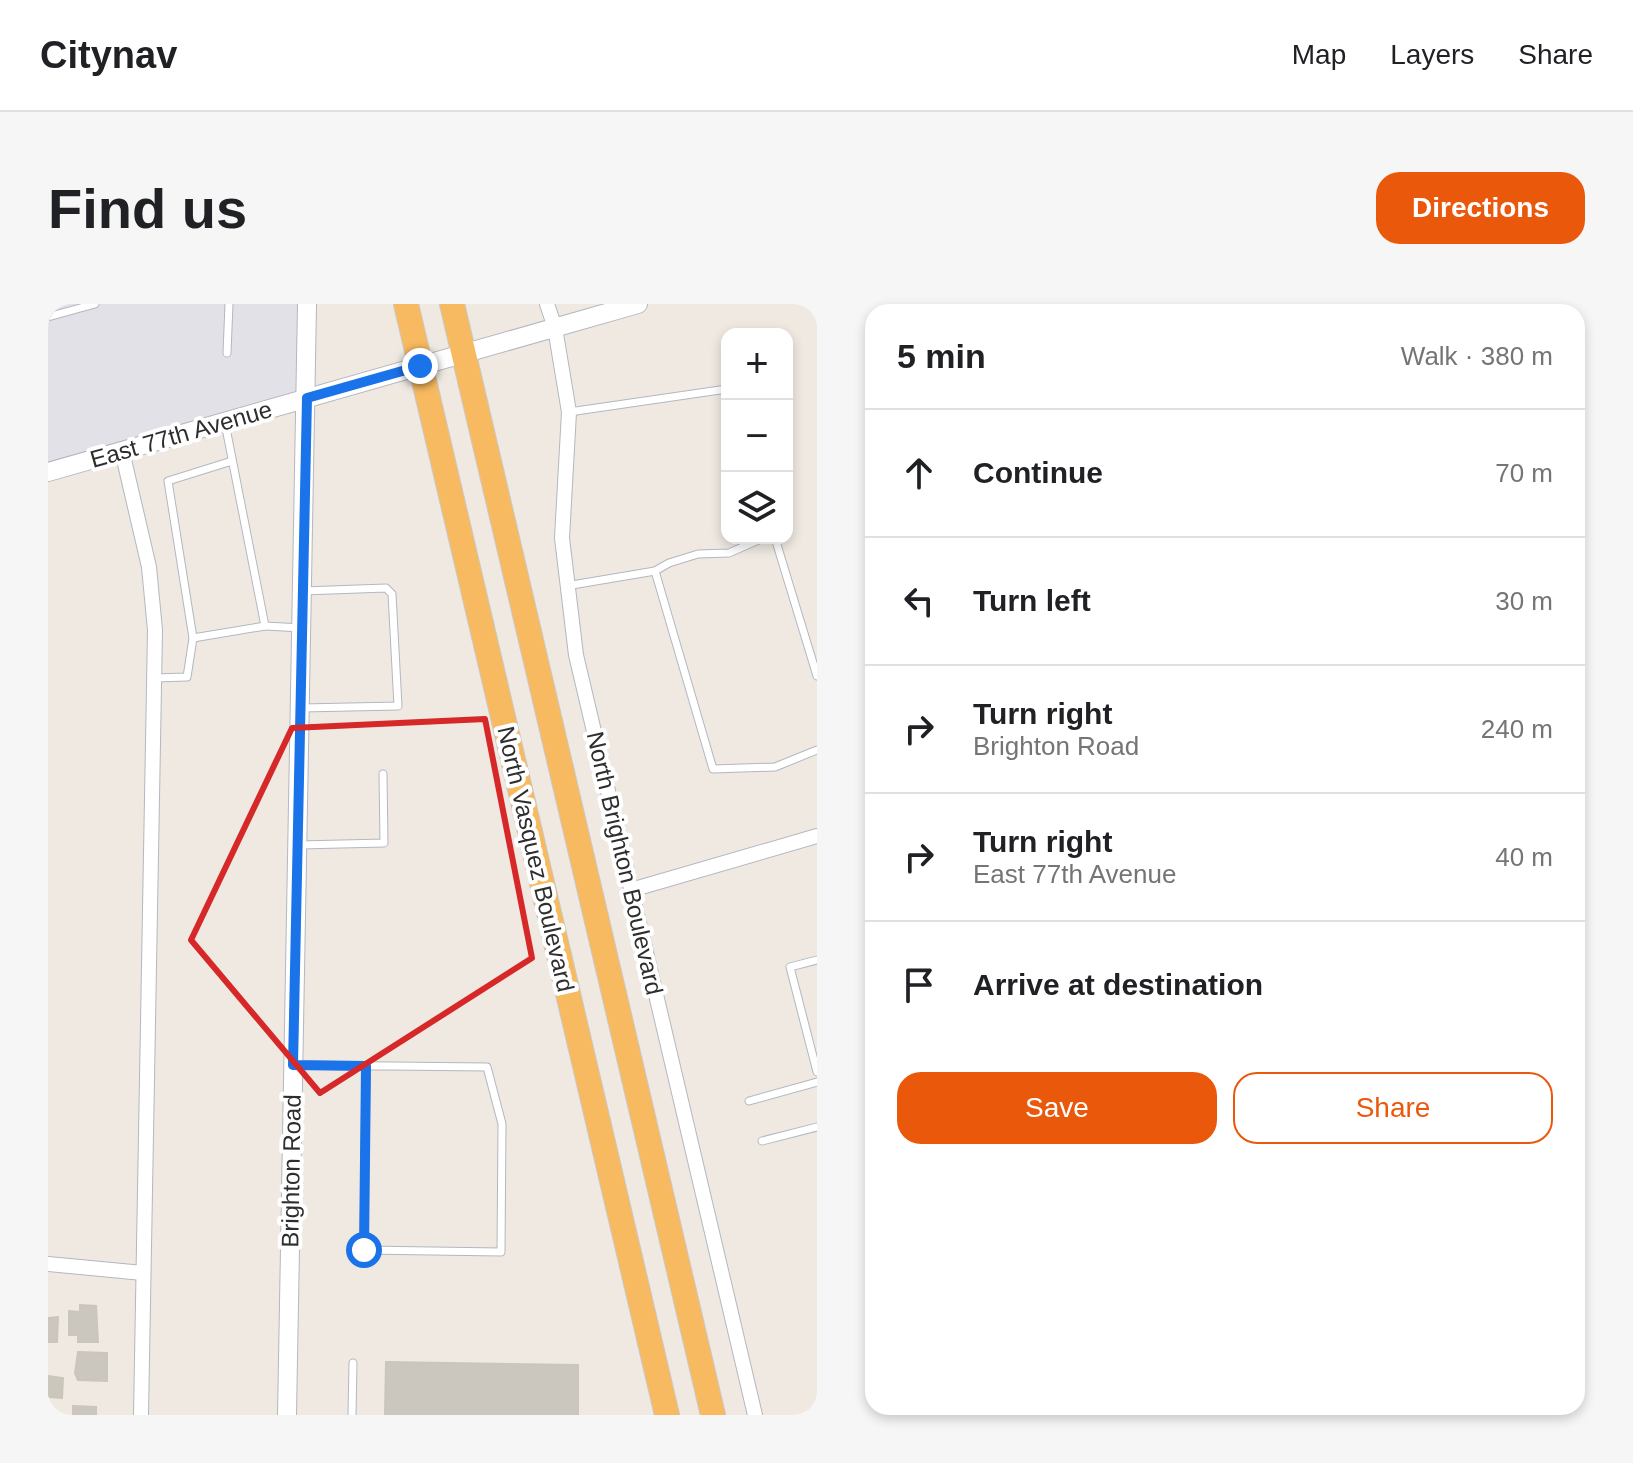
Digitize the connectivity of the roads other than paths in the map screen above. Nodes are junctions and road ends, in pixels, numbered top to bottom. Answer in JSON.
{"nodes":[{"id":1,"x":95,"y":304,"type":"edge"},
{"id":2,"x":229,"y":304,"type":"edge"},
{"id":3,"x":307,"y":304,"type":"edge"},
{"id":4,"x":406,"y":304,"type":"edge"},
{"id":5,"x":452,"y":304,"type":"edge"},
{"id":6,"x":547,"y":304,"type":"edge"},
{"id":7,"x":638,"y":304,"type":"edge"},
{"id":8,"x":48,"y":317,"type":"edge"},
{"id":9,"x":555,"y":328,"type":"junction"},
{"id":10,"x":227,"y":353,"type":"dead end"},
{"id":11,"x":464,"y":353,"type":"junction"},
{"id":12,"x":420,"y":366,"type":"junction"},
{"id":13,"x":721,"y":390,"type":"edge"},
{"id":14,"x":307,"y":398,"type":"junction"},
{"id":15,"x":569,"y":412,"type":"junction"},
{"id":16,"x":225,"y":421,"type":"junction"},
{"id":17,"x":122,"y":451,"type":"junction"},
{"id":18,"x":232,"y":461,"type":"junction"},
{"id":19,"x":48,"y":472,"type":"edge"},
{"id":20,"x":749,"y":544,"type":"edge"},
{"id":21,"x":777,"y":544,"type":"edge"},
{"id":22,"x":655,"y":571,"type":"junction"},
{"id":23,"x":566,"y":586,"type":"junction"},
{"id":24,"x":303,"y":591,"type":"junction"},
{"id":25,"x":265,"y":626,"type":"junction"},
{"id":26,"x":302,"y":628,"type":"junction"},
{"id":27,"x":193,"y":638,"type":"junction"},
{"id":28,"x":817,"y":676,"type":"edge"},
{"id":29,"x":154,"y":678,"type":"junction"},
{"id":30,"x":300,"y":708,"type":"junction"},
{"id":31,"x":817,"y":750,"type":"edge"},
{"id":32,"x":383,"y":774,"type":"dead end"},
{"id":33,"x":817,"y":836,"type":"edge"},
{"id":34,"x":297,"y":845,"type":"junction"},
{"id":35,"x":631,"y":890,"type":"junction"},
{"id":36,"x":817,"y":960,"type":"edge"},
{"id":37,"x":293,"y":1065,"type":"junction"},
{"id":38,"x":366,"y":1066,"type":"junction"},
{"id":39,"x":817,"y":1072,"type":"edge"},
{"id":40,"x":817,"y":1082,"type":"edge"},
{"id":41,"x":749,"y":1101,"type":"dead end"},
{"id":42,"x":817,"y":1127,"type":"edge"},
{"id":43,"x":762,"y":1141,"type":"dead end"},
{"id":44,"x":48,"y":1264,"type":"edge"},
{"id":45,"x":143,"y":1273,"type":"junction"},
{"id":46,"x":353,"y":1363,"type":"dead end"},
{"id":47,"x":141,"y":1415,"type":"edge"},
{"id":48,"x":287,"y":1415,"type":"edge"},
{"id":49,"x":352,"y":1415,"type":"edge"},
{"id":50,"x":667,"y":1415,"type":"edge"},
{"id":51,"x":713,"y":1415,"type":"edge"},
{"id":52,"x":755,"y":1415,"type":"edge"}],
"edges":[{"from":1,"to":8,"type":"lane"},
{"from":2,"to":10,"type":"lane"},
{"from":3,"to":14,"type":"street","name":"Brighton Road"},
{"from":4,"to":12,"type":"highway","name":"North Vasquez Boulevard"},
{"from":5,"to":11,"type":"highway","name":"North Vasquez Boulevard"},
{"from":6,"to":9,"type":"street","name":"North Brighton Boulevard"},
{"from":7,"to":9,"type":"street","name":"East 77th Avenue"},
{"from":9,"to":11,"type":"street","name":"East 77th Avenue"},
{"from":9,"to":15,"type":"street","name":"North Brighton Boulevard"},
{"from":11,"to":12,"type":"street","name":"East 77th Avenue"},
{"from":11,"to":51,"type":"highway","name":"North Vasquez Boulevard"},
{"from":12,"to":14,"type":"street","name":"East 77th Avenue"},
{"from":12,"to":50,"type":"highway","name":"North Vasquez Boulevard"},
{"from":13,"to":15,"type":"lane"},
{"from":14,"to":16,"type":"street","name":"East 77th Avenue"},
{"from":14,"to":24,"type":"street","name":"Brighton Road"},
{"from":15,"to":23,"type":"street","name":"North Brighton Boulevard"},
{"from":16,"to":17,"type":"street","name":"East 77th Avenue"},
{"from":16,"to":18,"type":"lane"},
{"from":17,"to":19,"type":"street","name":"East 77th Avenue"},
{"from":17,"to":29,"type":"street"},
{"from":18,"to":25,"type":"lane"},
{"from":18,"to":27,"type":"lane"},
{"from":20,"to":22,"type":"lane"},
{"from":21,"to":28,"type":"lane"},
{"from":22,"to":23,"type":"lane"},
{"from":22,"to":31,"type":"lane"},
{"from":23,"to":35,"type":"street","name":"North Brighton Boulevard"},
{"from":24,"to":26,"type":"street","name":"Brighton Road"},
{"from":24,"to":30,"type":"lane"},
{"from":25,"to":26,"type":"lane"},
{"from":25,"to":27,"type":"lane"},
{"from":26,"to":30,"type":"street","name":"Brighton Road"},
{"from":27,"to":29,"type":"lane"},
{"from":29,"to":45,"type":"street"},
{"from":30,"to":34,"type":"street","name":"Brighton Road"},
{"from":32,"to":34,"type":"lane"},
{"from":33,"to":35,"type":"street"},
{"from":34,"to":37,"type":"street","name":"Brighton Road"},
{"from":35,"to":52,"type":"street","name":"North Brighton Boulevard"},
{"from":36,"to":39,"type":"lane"},
{"from":37,"to":38,"type":"lane"},
{"from":37,"to":48,"type":"street","name":"Brighton Road"},
{"from":38,"to":38,"type":"lane"},
{"from":40,"to":41,"type":"lane"},
{"from":42,"to":43,"type":"lane"},
{"from":44,"to":45,"type":"street"},
{"from":45,"to":47,"type":"street"},
{"from":46,"to":49,"type":"lane"}]}
